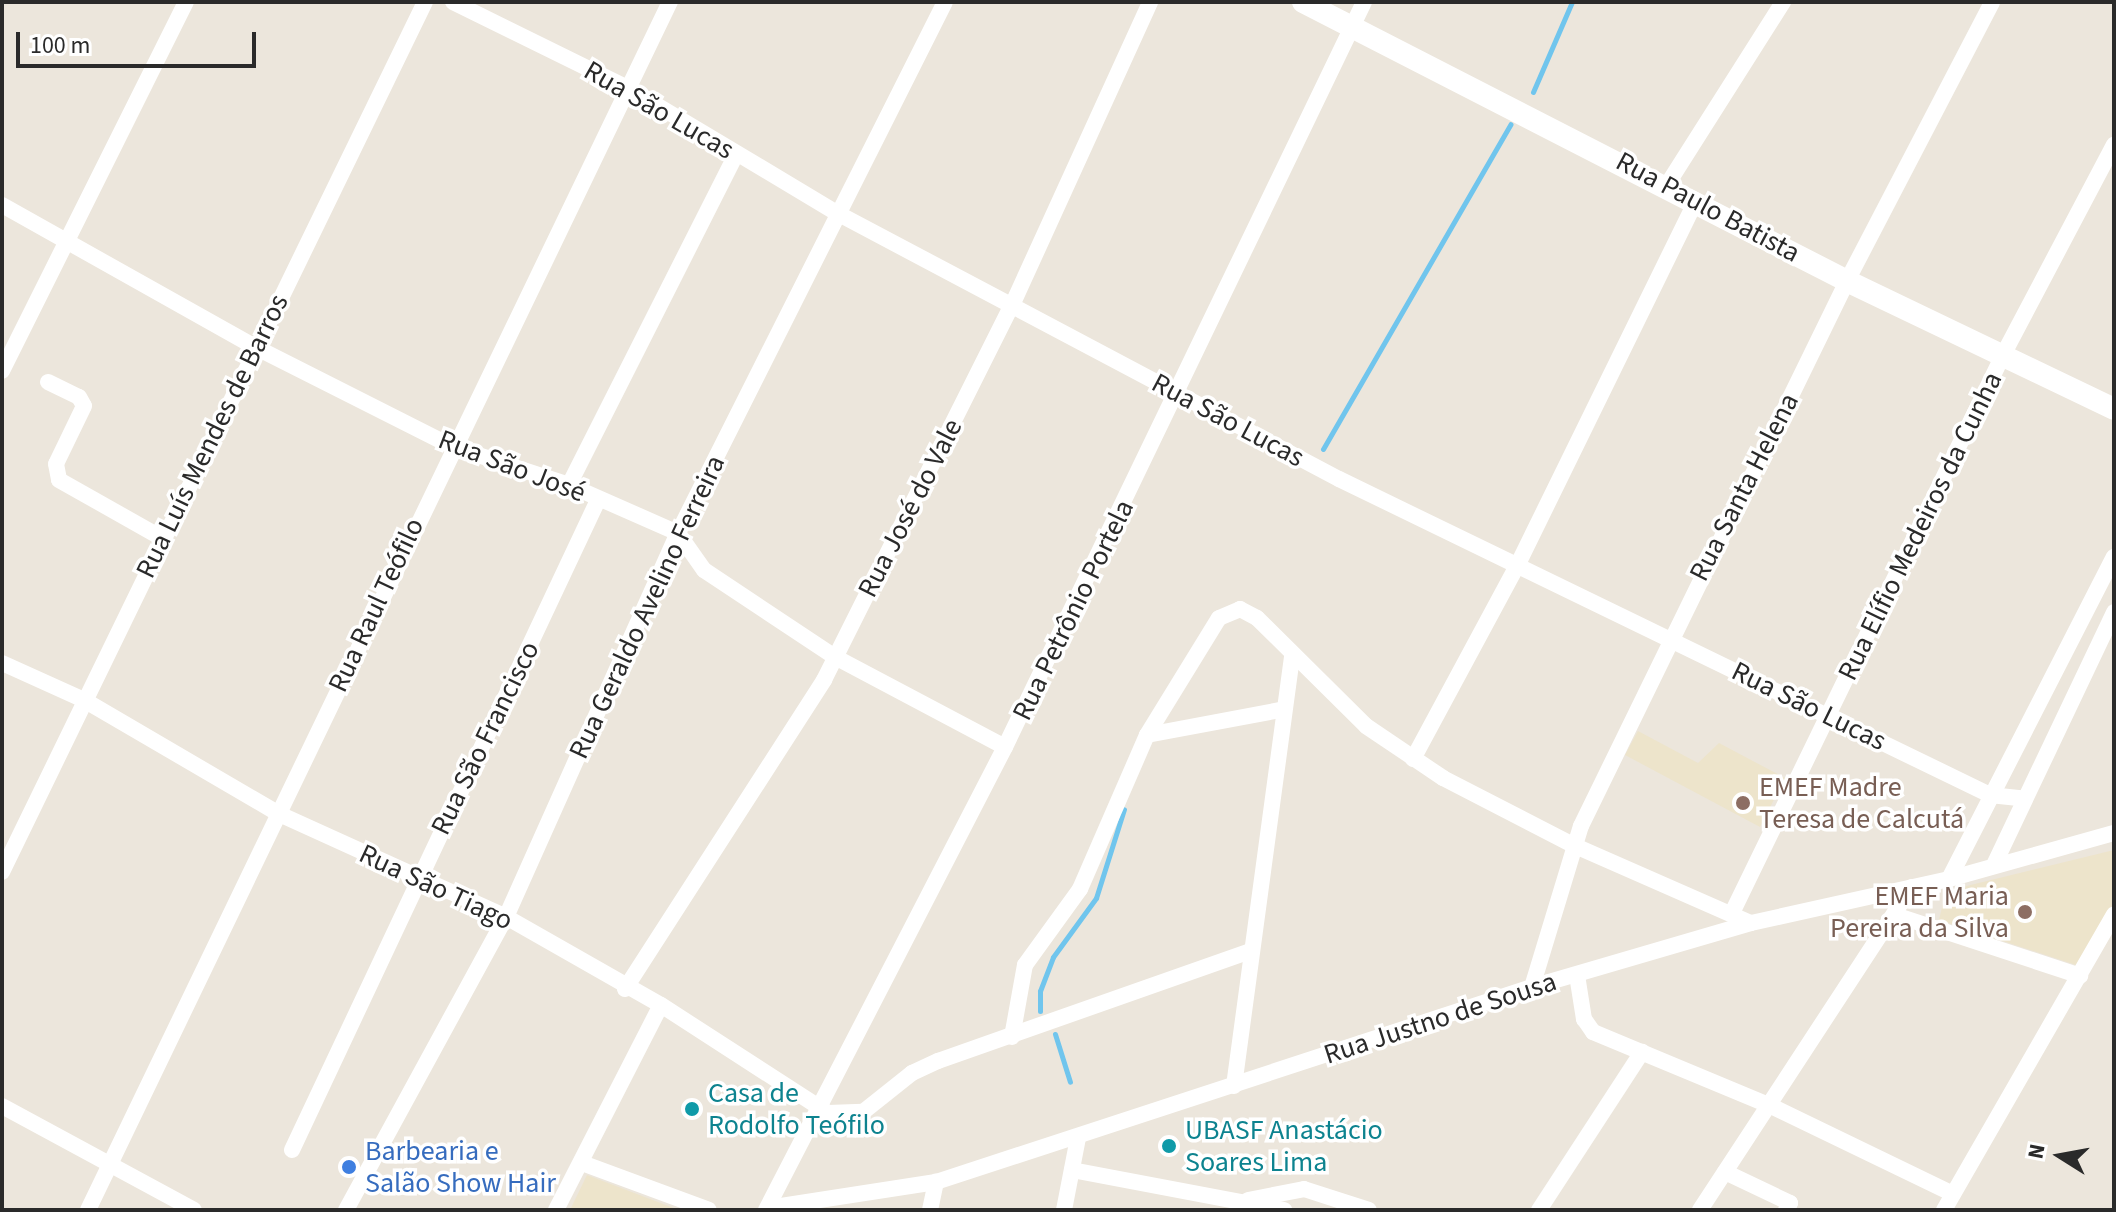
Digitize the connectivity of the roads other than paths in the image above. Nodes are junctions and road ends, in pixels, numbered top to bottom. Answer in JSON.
{"nodes":[{"id":1,"x":186,"y":2,"type":"edge"},
{"id":2,"x":425,"y":2,"type":"edge"},
{"id":3,"x":453,"y":2,"type":"edge"},
{"id":4,"x":670,"y":2,"type":"edge"},
{"id":5,"x":945,"y":2,"type":"edge"},
{"id":6,"x":1150,"y":2,"type":"edge"},
{"id":7,"x":1303,"y":2,"type":"edge"},
{"id":8,"x":1364,"y":2,"type":"edge"},
{"id":9,"x":1783,"y":2,"type":"edge"},
{"id":10,"x":1992,"y":2,"type":"edge"},
{"id":11,"x":1352,"y":27,"type":"junction"},
{"id":12,"x":628,"y":88,"type":"junction"},
{"id":13,"x":2114,"y":145,"type":"edge"},
{"id":14,"x":736,"y":154,"type":"junction"},
{"id":15,"x":1667,"y":185,"type":"junction"},
{"id":16,"x":1696,"y":201,"type":"junction"},
{"id":17,"x":2,"y":205,"type":"edge"},
{"id":18,"x":837,"y":213,"type":"junction"},
{"id":19,"x":67,"y":240,"type":"junction"},
{"id":20,"x":1847,"y":281,"type":"junction"},
{"id":21,"x":1014,"y":301,"type":"junction"},
{"id":22,"x":255,"y":347,"type":"junction"},
{"id":23,"x":2002,"y":357,"type":"junction"},
{"id":24,"x":2,"y":371,"type":"edge"},
{"id":25,"x":48,"y":382,"type":"dead end"},
{"id":26,"x":1178,"y":397,"type":"junction"},
{"id":27,"x":2114,"y":409,"type":"edge"},
{"id":28,"x":451,"y":446,"type":"junction"},
{"id":29,"x":569,"y":485,"type":"junction"},
{"id":30,"x":598,"y":500,"type":"junction"},
{"id":31,"x":678,"y":533,"type":"junction"},
{"id":32,"x":162,"y":538,"type":"junction"},
{"id":33,"x":2113,"y":561,"type":"edge"},
{"id":34,"x":1518,"y":564,"type":"junction"},
{"id":35,"x":2114,"y":612,"type":"edge"},
{"id":36,"x":1670,"y":637,"type":"junction"},
{"id":37,"x":1292,"y":656,"type":"junction"},
{"id":38,"x":835,"y":657,"type":"junction"},
{"id":39,"x":2064,"y":659,"type":"junction"},
{"id":40,"x":2,"y":663,"type":"edge"},
{"id":41,"x":2086,"y":670,"type":"junction"},
{"id":42,"x":84,"y":700,"type":"junction"},
{"id":43,"x":1281,"y":710,"type":"junction"},
{"id":44,"x":1828,"y":716,"type":"junction"},
{"id":45,"x":1147,"y":735,"type":"junction"},
{"id":46,"x":1005,"y":747,"type":"junction"},
{"id":47,"x":1413,"y":759,"type":"junction"},
{"id":48,"x":1990,"y":795,"type":"junction"},
{"id":49,"x":2021,"y":798,"type":"junction"},
{"id":50,"x":277,"y":813,"type":"junction"},
{"id":51,"x":2114,"y":833,"type":"edge"},
{"id":52,"x":1573,"y":845,"type":"junction"},
{"id":53,"x":1994,"y":865,"type":"junction"},
{"id":54,"x":2,"y":872,"type":"edge"},
{"id":55,"x":415,"y":878,"type":"junction"},
{"id":56,"x":1949,"y":879,"type":"junction"},
{"id":57,"x":1911,"y":887,"type":"junction"},
{"id":58,"x":1733,"y":911,"type":"junction"},
{"id":59,"x":2114,"y":914,"type":"edge"},
{"id":60,"x":1895,"y":915,"type":"junction"},
{"id":61,"x":506,"y":917,"type":"junction"},
{"id":62,"x":1751,"y":923,"type":"junction"},
{"id":63,"x":1248,"y":952,"type":"junction"},
{"id":64,"x":1577,"y":975,"type":"junction"},
{"id":65,"x":2080,"y":976,"type":"junction"},
{"id":66,"x":1532,"y":987,"type":"junction"},
{"id":67,"x":625,"y":989,"type":"junction"},
{"id":68,"x":661,"y":1005,"type":"junction"},
{"id":69,"x":1012,"y":1037,"type":"junction"},
{"id":70,"x":1642,"y":1052,"type":"junction"},
{"id":71,"x":1234,"y":1086,"type":"junction"},
{"id":72,"x":2,"y":1106,"type":"edge"},
{"id":73,"x":1771,"y":1106,"type":"junction"},
{"id":74,"x":817,"y":1110,"type":"junction"},
{"id":75,"x":1078,"y":1138,"type":"junction"},
{"id":76,"x":292,"y":1150,"type":"dead end"},
{"id":77,"x":107,"y":1161,"type":"junction"},
{"id":78,"x":582,"y":1163,"type":"junction"},
{"id":79,"x":1072,"y":1170,"type":"junction"},
{"id":80,"x":1725,"y":1172,"type":"junction"},
{"id":81,"x":936,"y":1182,"type":"junction"},
{"id":82,"x":1953,"y":1194,"type":"junction"},
{"id":83,"x":1248,"y":1200,"type":"junction"},
{"id":84,"x":864,"y":1203,"type":"edge"},
{"id":85,"x":767,"y":1209,"type":"edge"},
{"id":86,"x":88,"y":1210,"type":"edge"},
{"id":87,"x":194,"y":1210,"type":"edge"},
{"id":88,"x":346,"y":1210,"type":"edge"},
{"id":89,"x":556,"y":1210,"type":"edge"},
{"id":90,"x":709,"y":1210,"type":"edge"},
{"id":91,"x":930,"y":1210,"type":"edge"},
{"id":92,"x":1064,"y":1210,"type":"edge"},
{"id":93,"x":1284,"y":1210,"type":"edge"},
{"id":94,"x":1369,"y":1210,"type":"edge"},
{"id":95,"x":1539,"y":1210,"type":"edge"},
{"id":96,"x":1700,"y":1210,"type":"edge"},
{"id":97,"x":1786,"y":1210,"type":"edge"},
{"id":98,"x":1944,"y":1210,"type":"edge"}],
"edges":[{"from":1,"to":19,"type":"street"},
{"from":2,"to":22,"type":"street","name":"Rua Luís Mendes de Barros"},
{"from":3,"to":12,"type":"street","name":"Rua São Lucas"},
{"from":4,"to":12,"type":"street","name":"Rua Raul Teófilo"},
{"from":5,"to":18,"type":"street","name":"Rua Geraldo Avelino Ferreira"},
{"from":6,"to":21,"type":"street","name":"Rua José do Vale"},
{"from":7,"to":11,"type":"street","name":"Rua Paulo Batista"},
{"from":8,"to":11,"type":"street","name":"Rua Petrônio Portela"},
{"from":9,"to":15,"type":"street"},
{"from":10,"to":20,"type":"street","name":"Rua Santa Helena"},
{"from":11,"to":15,"type":"street","name":"Rua Paulo Batista"},
{"from":11,"to":26,"type":"street","name":"Rua Petrônio Portela"},
{"from":12,"to":14,"type":"street","name":"Rua São Lucas"},
{"from":12,"to":28,"type":"street","name":"Rua Raul Teófilo"},
{"from":13,"to":23,"type":"street","name":"Rua Elífio Medeiros da Cunha"},
{"from":14,"to":18,"type":"street","name":"Rua São Lucas"},
{"from":14,"to":29,"type":"street"},
{"from":15,"to":16,"type":"street","name":"Rua Paulo Batista"},
{"from":16,"to":20,"type":"street","name":"Rua Paulo Batista"},
{"from":16,"to":34,"type":"street"},
{"from":17,"to":19,"type":"street","name":"Rua São José"},
{"from":18,"to":21,"type":"street","name":"Rua São Lucas"},
{"from":18,"to":31,"type":"street","name":"Rua Geraldo Avelino Ferreira"},
{"from":19,"to":22,"type":"street","name":"Rua São José"},
{"from":19,"to":24,"type":"street"},
{"from":20,"to":23,"type":"street","name":"Rua Paulo Batista"},
{"from":20,"to":36,"type":"street","name":"Rua Santa Helena"},
{"from":21,"to":26,"type":"street","name":"Rua São Lucas"},
{"from":21,"to":38,"type":"street","name":"Rua José do Vale"},
{"from":22,"to":28,"type":"street","name":"Rua São José"},
{"from":22,"to":32,"type":"street","name":"Rua Luís Mendes de Barros"},
{"from":23,"to":27,"type":"street","name":"Rua Paulo Batista"},
{"from":23,"to":44,"type":"street","name":"Rua Elífio Medeiros da Cunha"},
{"from":25,"to":32,"type":"street"},
{"from":26,"to":34,"type":"street","name":"Rua São Lucas"},
{"from":26,"to":46,"type":"street","name":"Rua Petrônio Portela"},
{"from":28,"to":29,"type":"street","name":"Rua São José"},
{"from":28,"to":50,"type":"street","name":"Rua Raul Teófilo"},
{"from":29,"to":30,"type":"street","name":"Rua São José"},
{"from":30,"to":31,"type":"street","name":"Rua São José"},
{"from":30,"to":55,"type":"street","name":"Rua São Francisco"},
{"from":31,"to":38,"type":"street"},
{"from":31,"to":61,"type":"street","name":"Rua Geraldo Avelino Ferreira"},
{"from":32,"to":42,"type":"street","name":"Rua Luís Mendes de Barros"},
{"from":33,"to":39,"type":"street"},
{"from":34,"to":36,"type":"street","name":"Rua São Lucas"},
{"from":34,"to":47,"type":"street"},
{"from":35,"to":41,"type":"street"},
{"from":36,"to":44,"type":"street","name":"Rua São Lucas"},
{"from":36,"to":52,"type":"street","name":"Rua Santa Helena"},
{"from":37,"to":43,"type":"street"},
{"from":37,"to":45,"type":"street"},
{"from":37,"to":47,"type":"street"},
{"from":38,"to":46,"type":"street"},
{"from":38,"to":67,"type":"street","name":"Rua José do Vale"},
{"from":39,"to":41,"type":"street"},
{"from":39,"to":48,"type":"street"},
{"from":40,"to":42,"type":"street","name":"Rua São Tiago"},
{"from":41,"to":49,"type":"street"},
{"from":42,"to":50,"type":"street","name":"Rua São Tiago"},
{"from":42,"to":54,"type":"street","name":"Rua Luís Mendes de Barros"},
{"from":43,"to":45,"type":"street"},
{"from":43,"to":63,"type":"street"},
{"from":44,"to":48,"type":"street","name":"Rua São Lucas"},
{"from":44,"to":58,"type":"street","name":"Rua Elífio Medeiros da Cunha"},
{"from":45,"to":69,"type":"street"},
{"from":46,"to":74,"type":"street","name":"Rua Petrônio Portela"},
{"from":47,"to":52,"type":"street"},
{"from":48,"to":49,"type":"street","name":"Rua São Lucas"},
{"from":48,"to":56,"type":"street"},
{"from":49,"to":53,"type":"street"},
{"from":50,"to":55,"type":"street","name":"Rua São Tiago"},
{"from":50,"to":77,"type":"street","name":"Rua Raul Teófilo"},
{"from":51,"to":53,"type":"street","name":"Rua Justno de Sousa"},
{"from":52,"to":58,"type":"street"},
{"from":52,"to":66,"type":"street","name":"Rua Santa Helena"},
{"from":53,"to":56,"type":"street","name":"Rua Justno de Sousa"},
{"from":55,"to":61,"type":"street","name":"Rua São Tiago"},
{"from":55,"to":76,"type":"street","name":"Rua São Francisco"},
{"from":56,"to":57,"type":"street","name":"Rua Justno de Sousa"},
{"from":57,"to":60,"type":"street"},
{"from":57,"to":62,"type":"street","name":"Rua Justno de Sousa"},
{"from":58,"to":62,"type":"street"},
{"from":59,"to":65,"type":"street"},
{"from":60,"to":65,"type":"street"},
{"from":60,"to":73,"type":"street"},
{"from":61,"to":67,"type":"street","name":"Rua São Tiago"},
{"from":61,"to":88,"type":"street","name":"Rua Geraldo Avelino Ferreira"},
{"from":62,"to":64,"type":"street","name":"Rua Justno de Sousa"},
{"from":63,"to":69,"type":"street"},
{"from":63,"to":71,"type":"street"},
{"from":64,"to":66,"type":"street","name":"Rua Justno de Sousa"},
{"from":64,"to":70,"type":"street"},
{"from":65,"to":82,"type":"street"},
{"from":66,"to":71,"type":"street","name":"Rua Justno de Sousa"},
{"from":67,"to":68,"type":"street","name":"Rua São Tiago"},
{"from":68,"to":74,"type":"street","name":"Rua São Tiago"},
{"from":68,"to":78,"type":"street"},
{"from":69,"to":74,"type":"street"},
{"from":70,"to":73,"type":"street"},
{"from":70,"to":95,"type":"street"},
{"from":71,"to":75,"type":"street","name":"Rua Justno de Sousa"},
{"from":72,"to":77,"type":"street"},
{"from":73,"to":80,"type":"street"},
{"from":73,"to":82,"type":"street"},
{"from":74,"to":85,"type":"street","name":"Rua Petrônio Portela"},
{"from":75,"to":79,"type":"street"},
{"from":75,"to":81,"type":"street","name":"Rua Justno de Sousa"},
{"from":77,"to":86,"type":"street","name":"Rua Raul Teófilo"},
{"from":77,"to":87,"type":"street"},
{"from":78,"to":89,"type":"street"},
{"from":78,"to":90,"type":"street"},
{"from":79,"to":83,"type":"street"},
{"from":79,"to":92,"type":"street"},
{"from":80,"to":96,"type":"street"},
{"from":80,"to":97,"type":"street"},
{"from":81,"to":84,"type":"street","name":"Rua Justno de Sousa"},
{"from":81,"to":91,"type":"street"},
{"from":82,"to":98,"type":"street"},
{"from":83,"to":93,"type":"street"},
{"from":83,"to":94,"type":"street"},
{"from":84,"to":85,"type":"street","name":"Rua Justno de Sousa"}]}
